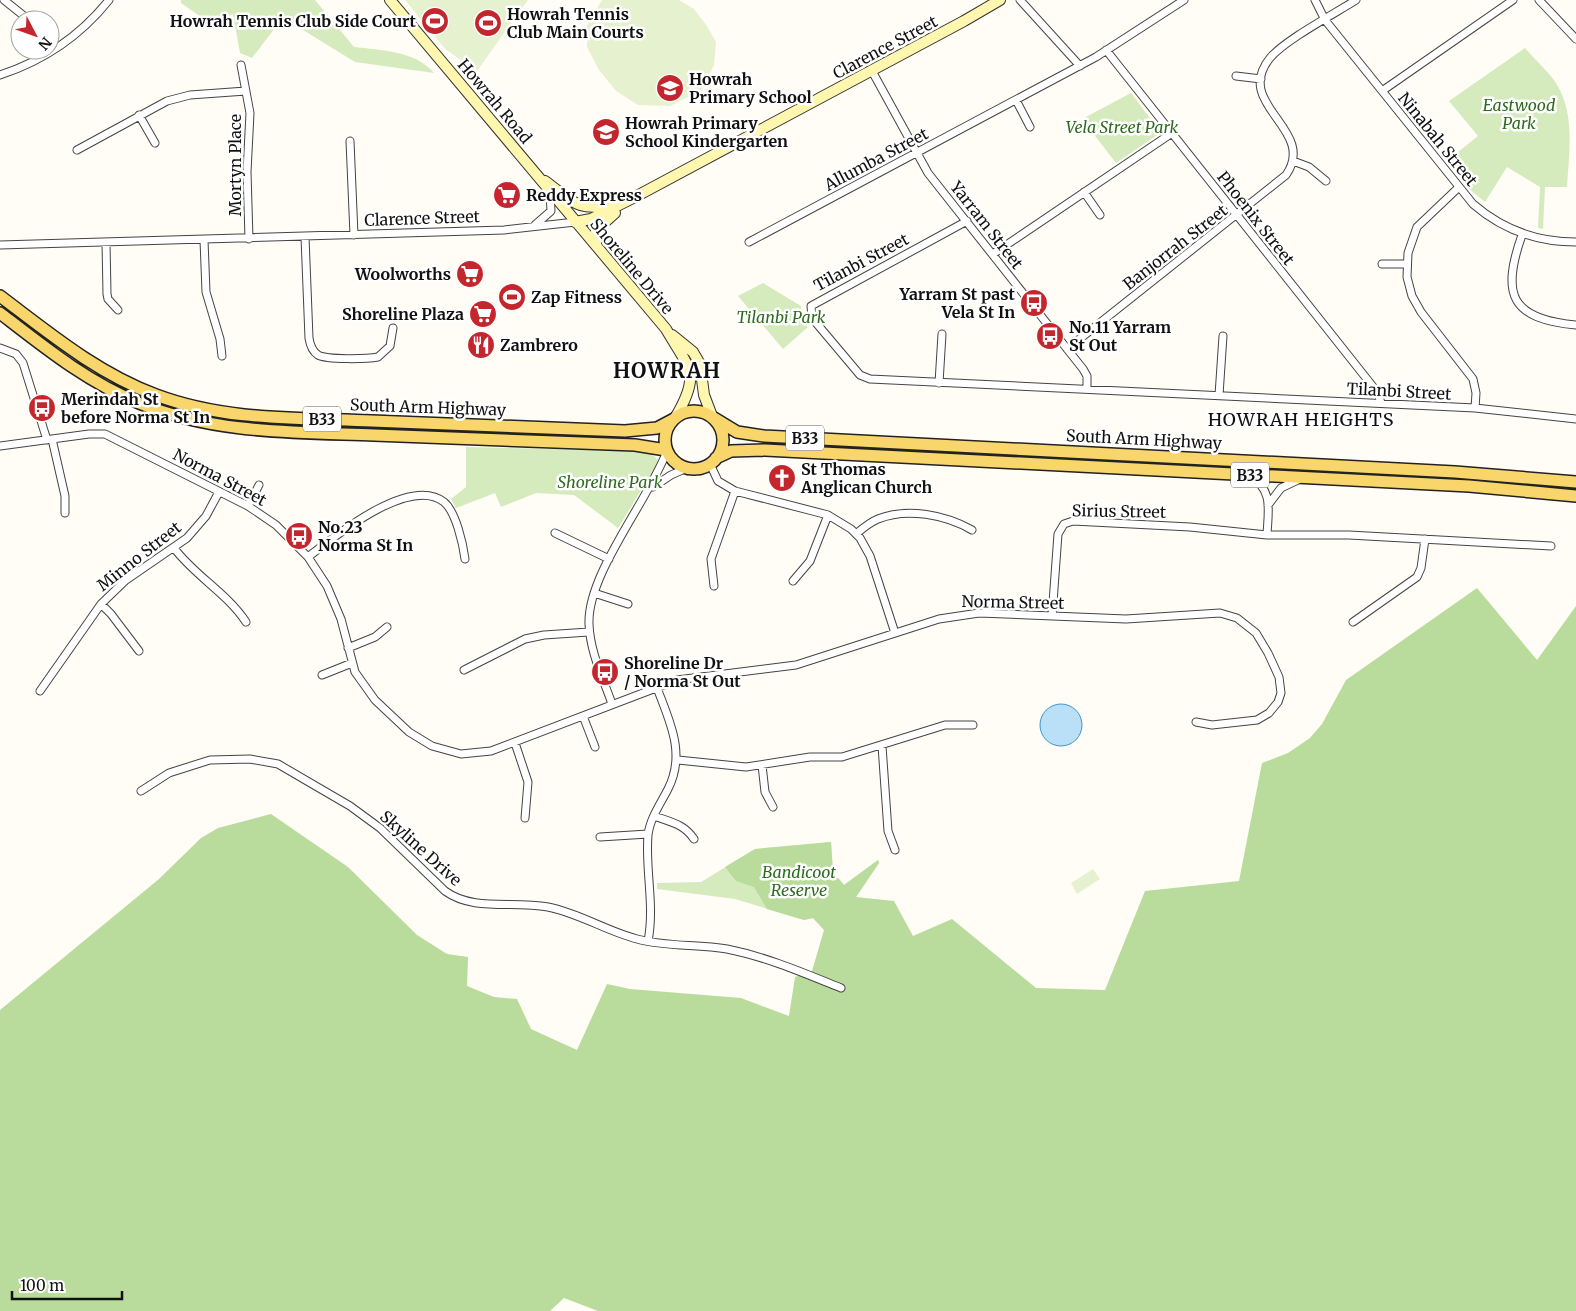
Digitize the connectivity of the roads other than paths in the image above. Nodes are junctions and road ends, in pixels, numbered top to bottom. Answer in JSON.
{"nodes":[{"id":1,"x":4,"y":0,"type":"edge"},
{"id":2,"x":109,"y":0,"type":"edge"},
{"id":3,"x":390,"y":0,"type":"edge"},
{"id":4,"x":1000,"y":0,"type":"edge"},
{"id":5,"x":1020,"y":0,"type":"edge"},
{"id":6,"x":1184,"y":0,"type":"edge"},
{"id":7,"x":1315,"y":0,"type":"edge"},
{"id":8,"x":1356,"y":0,"type":"edge"},
{"id":9,"x":1513,"y":0,"type":"edge"},
{"id":10,"x":1539,"y":0,"type":"edge"},
{"id":11,"x":16,"y":10,"type":"edge"},
{"id":12,"x":1326,"y":20,"type":"junction"},
{"id":13,"x":1576,"y":38,"type":"edge"},
{"id":14,"x":60,"y":42,"type":"edge"},
{"id":15,"x":1106,"y":50,"type":"junction"},
{"id":16,"x":26,"y":60,"type":"edge"},
{"id":17,"x":241,"y":65,"type":"dead end"},
{"id":18,"x":1080,"y":66,"type":"junction"},
{"id":19,"x":872,"y":70,"type":"junction"},
{"id":20,"x":0,"y":74,"type":"edge"},
{"id":21,"x":1236,"y":76,"type":"dead end"},
{"id":22,"x":1261,"y":79,"type":"junction"},
{"id":23,"x":246,"y":91,"type":"junction"},
{"id":24,"x":1382,"y":91,"type":"junction"},
{"id":25,"x":1016,"y":100,"type":"junction"},
{"id":26,"x":139,"y":115,"type":"junction"},
{"id":27,"x":1030,"y":127,"type":"dead end"},
{"id":28,"x":1172,"y":133,"type":"junction"},
{"id":29,"x":350,"y":141,"type":"dead end"},
{"id":30,"x":155,"y":143,"type":"dead end"},
{"id":31,"x":77,"y":150,"type":"dead end"},
{"id":32,"x":916,"y":153,"type":"junction"},
{"id":33,"x":1293,"y":161,"type":"junction"},
{"id":34,"x":536,"y":174,"type":"junction"},
{"id":35,"x":1326,"y":182,"type":"dead end"},
{"id":36,"x":1458,"y":188,"type":"junction"},
{"id":37,"x":1084,"y":192,"type":"junction"},
{"id":38,"x":550,"y":193,"type":"junction"},
{"id":39,"x":633,"y":198,"type":"junction"},
{"id":40,"x":1100,"y":215,"type":"dead end"},
{"id":41,"x":1237,"y":215,"type":"junction"},
{"id":42,"x":966,"y":221,"type":"junction"},
{"id":43,"x":575,"y":222,"type":"junction"},
{"id":44,"x":533,"y":226,"type":"junction"},
{"id":45,"x":354,"y":235,"type":"junction"},
{"id":46,"x":1522,"y":235,"type":"junction"},
{"id":47,"x":306,"y":237,"type":"junction"},
{"id":48,"x":249,"y":239,"type":"junction"},
{"id":49,"x":204,"y":240,"type":"junction"},
{"id":50,"x":106,"y":242,"type":"junction"},
{"id":51,"x":750,"y":242,"type":"dead end"},
{"id":52,"x":1576,"y":242,"type":"edge"},
{"id":53,"x":0,"y":245,"type":"edge"},
{"id":54,"x":596,"y":246,"type":"junction"},
{"id":55,"x":993,"y":254,"type":"junction"},
{"id":56,"x":1382,"y":264,"type":"dead end"},
{"id":57,"x":1406,"y":264,"type":"junction"},
{"id":58,"x":0,"y":296,"type":"edge"},
{"id":59,"x":118,"y":310,"type":"dead end"},
{"id":60,"x":0,"y":313,"type":"edge"},
{"id":61,"x":1576,"y":325,"type":"edge"},
{"id":62,"x":393,"y":328,"type":"dead end"},
{"id":63,"x":666,"y":329,"type":"junction"},
{"id":64,"x":942,"y":334,"type":"dead end"},
{"id":65,"x":1223,"y":336,"type":"dead end"},
{"id":66,"x":0,"y":348,"type":"edge"},
{"id":67,"x":1067,"y":349,"type":"junction"},
{"id":68,"x":222,"y":356,"type":"dead end"},
{"id":69,"x":939,"y":383,"type":"junction"},
{"id":70,"x":1087,"y":389,"type":"junction"},
{"id":71,"x":1219,"y":395,"type":"junction"},
{"id":72,"x":1381,"y":404,"type":"junction"},
{"id":73,"x":1474,"y":408,"type":"junction"},
{"id":74,"x":713,"y":417,"type":"junction"},
{"id":75,"x":675,"y":418,"type":"junction"},
{"id":76,"x":1576,"y":419,"type":"edge"},
{"id":77,"x":49,"y":440,"type":"junction"},
{"id":78,"x":0,"y":446,"type":"edge"},
{"id":79,"x":667,"y":450,"type":"junction"},
{"id":80,"x":713,"y":461,"type":"junction"},
{"id":81,"x":688,"y":468,"type":"junction"},
{"id":82,"x":1247,"y":475,"type":"junction"},
{"id":83,"x":1304,"y":478,"type":"junction"},
{"id":84,"x":1576,"y":482,"type":"edge"},
{"id":85,"x":259,"y":485,"type":"dead end"},
{"id":86,"x":735,"y":491,"type":"junction"},
{"id":87,"x":219,"y":492,"type":"junction"},
{"id":88,"x":647,"y":492,"type":"junction"},
{"id":89,"x":1576,"y":496,"type":"edge"},
{"id":90,"x":1268,"y":505,"type":"junction"},
{"id":91,"x":248,"y":506,"type":"junction"},
{"id":92,"x":65,"y":514,"type":"dead end"},
{"id":93,"x":828,"y":515,"type":"junction"},
{"id":94,"x":972,"y":530,"type":"dead end"},
{"id":95,"x":555,"y":533,"type":"dead end"},
{"id":96,"x":856,"y":534,"type":"junction"},
{"id":97,"x":1267,"y":536,"type":"junction"},
{"id":98,"x":1425,"y":539,"type":"junction"},
{"id":99,"x":1551,"y":546,"type":"dead end"},
{"id":100,"x":174,"y":548,"type":"junction"},
{"id":101,"x":308,"y":557,"type":"junction"},
{"id":102,"x":465,"y":559,"type":"dead end"},
{"id":103,"x":610,"y":559,"type":"junction"},
{"id":104,"x":793,"y":581,"type":"dead end"},
{"id":105,"x":714,"y":586,"type":"dead end"},
{"id":106,"x":594,"y":593,"type":"junction"},
{"id":107,"x":100,"y":604,"type":"junction"},
{"id":108,"x":628,"y":604,"type":"dead end"},
{"id":109,"x":1052,"y":616,"type":"junction"},
{"id":110,"x":246,"y":622,"type":"dead end"},
{"id":111,"x":1353,"y":622,"type":"dead end"},
{"id":112,"x":387,"y":628,"type":"dead end"},
{"id":113,"x":589,"y":632,"type":"junction"},
{"id":114,"x":895,"y":633,"type":"junction"},
{"id":115,"x":348,"y":648,"type":"junction"},
{"id":116,"x":139,"y":651,"type":"dead end"},
{"id":117,"x":352,"y":663,"type":"junction"},
{"id":118,"x":464,"y":670,"type":"dead end"},
{"id":119,"x":322,"y":675,"type":"dead end"},
{"id":120,"x":657,"y":688,"type":"junction"},
{"id":121,"x":40,"y":691,"type":"dead end"},
{"id":122,"x":612,"y":704,"type":"junction"},
{"id":123,"x":583,"y":716,"type":"junction"},
{"id":124,"x":1196,"y":722,"type":"dead end"},
{"id":125,"x":973,"y":725,"type":"dead end"},
{"id":126,"x":515,"y":743,"type":"junction"},
{"id":127,"x":882,"y":746,"type":"junction"},
{"id":128,"x":595,"y":748,"type":"dead end"},
{"id":129,"x":678,"y":760,"type":"junction"},
{"id":130,"x":762,"y":765,"type":"junction"},
{"id":131,"x":141,"y":791,"type":"dead end"},
{"id":132,"x":773,"y":807,"type":"dead end"},
{"id":133,"x":654,"y":816,"type":"junction"},
{"id":134,"x":525,"y":818,"type":"dead end"},
{"id":135,"x":648,"y":834,"type":"junction"},
{"id":136,"x":600,"y":837,"type":"dead end"},
{"id":137,"x":694,"y":839,"type":"dead end"},
{"id":138,"x":895,"y":850,"type":"dead end"},
{"id":139,"x":648,"y":941,"type":"junction"},
{"id":140,"x":841,"y":988,"type":"dead end"}],
"edges":[{"from":1,"to":11,"type":"street"},
{"from":2,"to":14,"type":"street"},
{"from":3,"to":34,"type":"main road","name":"Howrah Road"},
{"from":4,"to":19,"type":"main road","name":"Clarence Street"},
{"from":5,"to":18,"type":"street"},
{"from":6,"to":15,"type":"street","name":"Allumba Street"},
{"from":7,"to":12,"type":"street","name":"Ninabah Street"},
{"from":8,"to":12,"type":"street"},
{"from":9,"to":24,"type":"street"},
{"from":10,"to":13,"type":"street"},
{"from":12,"to":22,"type":"street"},
{"from":12,"to":24,"type":"street","name":"Ninabah Street"},
{"from":15,"to":18,"type":"street","name":"Allumba Street"},
{"from":15,"to":28,"type":"street","name":"Phoenix Street"},
{"from":16,"to":20,"type":"street"},
{"from":17,"to":23,"type":"street","name":"Mortyn Place"},
{"from":18,"to":25,"type":"street","name":"Allumba Street"},
{"from":19,"to":32,"type":"street","name":"Yarram Street"},
{"from":19,"to":39,"type":"main road","name":"Clarence Street"},
{"from":21,"to":22,"type":"street"},
{"from":22,"to":33,"type":"street"},
{"from":23,"to":26,"type":"street","name":"Mortyn Place"},
{"from":23,"to":48,"type":"street","name":"Mortyn Place"},
{"from":24,"to":36,"type":"street","name":"Ninabah Street"},
{"from":25,"to":27,"type":"street"},
{"from":25,"to":32,"type":"street","name":"Allumba Street"},
{"from":26,"to":30,"type":"street"},
{"from":26,"to":31,"type":"street","name":"Mortyn Place"},
{"from":28,"to":37,"type":"street"},
{"from":28,"to":41,"type":"street","name":"Phoenix Street"},
{"from":29,"to":45,"type":"street"},
{"from":32,"to":42,"type":"street","name":"Yarram Street"},
{"from":32,"to":51,"type":"street","name":"Allumba Street"},
{"from":33,"to":35,"type":"street"},
{"from":33,"to":41,"type":"street","name":"Banjorrah Street"},
{"from":34,"to":38,"type":"main road","name":"Howrah Road"},
{"from":34,"to":39,"type":"main road"},
{"from":36,"to":46,"type":"street","name":"Ninabah Street"},
{"from":36,"to":57,"type":"street"},
{"from":37,"to":40,"type":"street"},
{"from":37,"to":55,"type":"street"},
{"from":38,"to":43,"type":"main road","name":"Howrah Road"},
{"from":38,"to":44,"type":"street"},
{"from":39,"to":43,"type":"main road","name":"Clarence Street"},
{"from":39,"to":54,"type":"main road"},
{"from":41,"to":67,"type":"street","name":"Banjorrah Street"},
{"from":41,"to":72,"type":"street","name":"Phoenix Street"},
{"from":42,"to":55,"type":"street","name":"Yarram Street"},
{"from":42,"to":69,"type":"street","name":"Tilanbi Street"},
{"from":43,"to":44,"type":"street","name":"Clarence Street"},
{"from":43,"to":54,"type":"main road","name":"Shoreline Drive"},
{"from":44,"to":45,"type":"street","name":"Clarence Street"},
{"from":45,"to":47,"type":"street","name":"Clarence Street"},
{"from":46,"to":52,"type":"street","name":"Ninabah Street"},
{"from":46,"to":61,"type":"street"},
{"from":47,"to":48,"type":"street","name":"Clarence Street"},
{"from":47,"to":62,"type":"street"},
{"from":48,"to":49,"type":"street","name":"Clarence Street"},
{"from":49,"to":50,"type":"street","name":"Clarence Street"},
{"from":49,"to":68,"type":"street"},
{"from":50,"to":53,"type":"street","name":"Clarence Street"},
{"from":50,"to":59,"type":"street"},
{"from":54,"to":63,"type":"main road","name":"Shoreline Drive"},
{"from":55,"to":67,"type":"street","name":"Yarram Street"},
{"from":56,"to":57,"type":"street"},
{"from":57,"to":73,"type":"street"},
{"from":58,"to":75,"type":"main road","name":"South Arm Highway","number":"B33"},
{"from":60,"to":79,"type":"main road","name":"South Arm Highway","number":"B33"},
{"from":63,"to":74,"type":"main road","name":"Shoreline Drive"},
{"from":63,"to":75,"type":"main road","name":"Shoreline Drive"},
{"from":64,"to":69,"type":"street"},
{"from":65,"to":71,"type":"street"},
{"from":66,"to":77,"type":"street"},
{"from":67,"to":70,"type":"street","name":"Yarram Street"},
{"from":69,"to":70,"type":"street","name":"Tilanbi Street"},
{"from":70,"to":71,"type":"street","name":"Tilanbi Street"},
{"from":71,"to":72,"type":"street","name":"Tilanbi Street"},
{"from":72,"to":73,"type":"street","name":"Tilanbi Street"},
{"from":73,"to":76,"type":"street","name":"Tilanbi Street"},
{"from":74,"to":75,"type":"main road","number":"B33"},
{"from":74,"to":80,"type":"main road"},
{"from":74,"to":84,"type":"main road","name":"South Arm Highway","number":"B33"},
{"from":75,"to":79,"type":"main road"},
{"from":77,"to":78,"type":"street","name":"Norma Street"},
{"from":77,"to":87,"type":"street","name":"Norma Street"},
{"from":77,"to":92,"type":"street"},
{"from":79,"to":81,"type":"main road"},
{"from":79,"to":88,"type":"street"},
{"from":80,"to":81,"type":"main road","number":"B33"},
{"from":80,"to":82,"type":"main road","name":"South Arm Highway","number":"B33"},
{"from":80,"to":86,"type":"street"},
{"from":81,"to":88,"type":"street"},
{"from":82,"to":83,"type":"main road","name":"South Arm Highway","number":"B33"},
{"from":82,"to":90,"type":"street"},
{"from":83,"to":89,"type":"main road","name":"South Arm Highway","number":"B33"},
{"from":83,"to":90,"type":"street"},
{"from":85,"to":91,"type":"street"},
{"from":86,"to":93,"type":"street"},
{"from":86,"to":105,"type":"street"},
{"from":87,"to":91,"type":"street","name":"Norma Street"},
{"from":87,"to":100,"type":"street","name":"Minno Street"},
{"from":88,"to":103,"type":"street"},
{"from":90,"to":97,"type":"street"},
{"from":91,"to":101,"type":"street","name":"Norma Street"},
{"from":93,"to":96,"type":"street"},
{"from":93,"to":104,"type":"street"},
{"from":94,"to":96,"type":"street"},
{"from":95,"to":103,"type":"street"},
{"from":96,"to":114,"type":"street"},
{"from":97,"to":98,"type":"street","name":"Sirius Street"},
{"from":97,"to":109,"type":"street","name":"Sirius Street"},
{"from":98,"to":99,"type":"street","name":"Sirius Street"},
{"from":98,"to":111,"type":"street"},
{"from":100,"to":107,"type":"street","name":"Minno Street"},
{"from":100,"to":110,"type":"street"},
{"from":101,"to":102,"type":"street"},
{"from":101,"to":115,"type":"street","name":"Norma Street"},
{"from":103,"to":106,"type":"street"},
{"from":106,"to":108,"type":"street"},
{"from":106,"to":113,"type":"street"},
{"from":107,"to":116,"type":"street"},
{"from":107,"to":121,"type":"street","name":"Minno Street"},
{"from":109,"to":114,"type":"street","name":"Norma Street"},
{"from":109,"to":124,"type":"street","name":"Norma Street"},
{"from":112,"to":115,"type":"street"},
{"from":113,"to":118,"type":"street"},
{"from":113,"to":122,"type":"street"},
{"from":114,"to":120,"type":"street","name":"Norma Street"},
{"from":115,"to":117,"type":"street","name":"Norma Street"},
{"from":117,"to":119,"type":"street"},
{"from":117,"to":126,"type":"street","name":"Norma Street"},
{"from":120,"to":122,"type":"street","name":"Norma Street"},
{"from":120,"to":129,"type":"street"},
{"from":122,"to":123,"type":"street","name":"Norma Street"},
{"from":123,"to":126,"type":"street","name":"Norma Street"},
{"from":123,"to":128,"type":"street"},
{"from":125,"to":127,"type":"street"},
{"from":126,"to":134,"type":"street"},
{"from":127,"to":130,"type":"street"},
{"from":127,"to":138,"type":"street"},
{"from":129,"to":130,"type":"street"},
{"from":129,"to":133,"type":"street"},
{"from":130,"to":132,"type":"street"},
{"from":131,"to":139,"type":"street","name":"Skyline Drive"},
{"from":133,"to":135,"type":"street"},
{"from":133,"to":137,"type":"street"},
{"from":135,"to":136,"type":"street"},
{"from":135,"to":139,"type":"street"},
{"from":139,"to":140,"type":"street","name":"Skyline Drive"}]}
